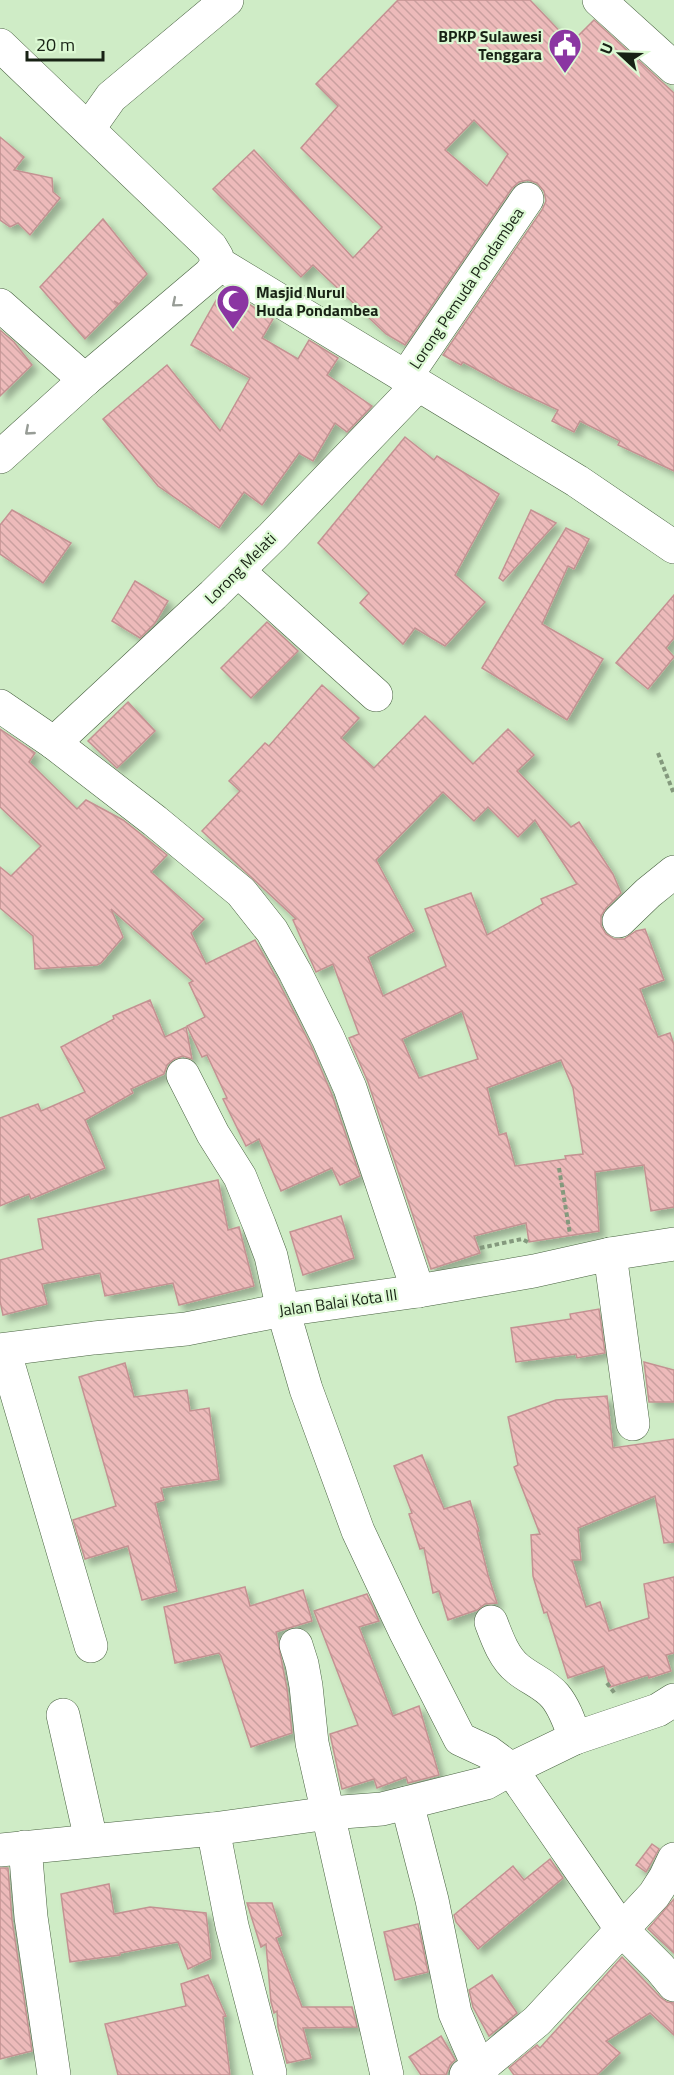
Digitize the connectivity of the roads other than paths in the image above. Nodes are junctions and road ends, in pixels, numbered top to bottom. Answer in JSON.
{"nodes":[{"id":1,"x":227,"y":0,"type":"edge"},
{"id":2,"x":599,"y":0,"type":"edge"},
{"id":3,"x":0,"y":45,"type":"edge"},
{"id":4,"x":674,"y":68,"type":"edge"},
{"id":5,"x":91,"y":131,"type":"junction"},
{"id":6,"x":527,"y":199,"type":"dead end"},
{"id":7,"x":218,"y":262,"type":"junction"},
{"id":8,"x":0,"y":305,"type":"edge"},
{"id":9,"x":85,"y":380,"type":"junction"},
{"id":10,"x":411,"y":382,"type":"junction"},
{"id":11,"x":0,"y":457,"type":"edge"},
{"id":12,"x":674,"y":547,"type":"edge"},
{"id":13,"x":238,"y":571,"type":"junction"},
{"id":14,"x":376,"y":695,"type":"dead end"},
{"id":15,"x":0,"y":706,"type":"edge"},
{"id":16,"x":54,"y":743,"type":"junction"},
{"id":17,"x":674,"y":872,"type":"edge"},
{"id":18,"x":619,"y":921,"type":"dead end"},
{"id":19,"x":183,"y":1075,"type":"dead end"},
{"id":20,"x":674,"y":1245,"type":"edge"},
{"id":21,"x":610,"y":1254,"type":"junction"},
{"id":22,"x":418,"y":1291,"type":"junction"},
{"id":23,"x":283,"y":1310,"type":"junction"},
{"id":24,"x":2,"y":1350,"type":"edge"},
{"id":25,"x":633,"y":1424,"type":"dead end"},
{"id":26,"x":490,"y":1622,"type":"dead end"},
{"id":27,"x":91,"y":1646,"type":"dead end"},
{"id":28,"x":296,"y":1646,"type":"dead end"},
{"id":29,"x":669,"y":1709,"type":"edge"},
{"id":30,"x":63,"y":1715,"type":"dead end"},
{"id":31,"x":575,"y":1738,"type":"junction"},
{"id":32,"x":460,"y":1739,"type":"junction"},
{"id":33,"x":511,"y":1769,"type":"junction"},
{"id":34,"x":445,"y":1793,"type":"junction"},
{"id":35,"x":407,"y":1803,"type":"junction"},
{"id":36,"x":329,"y":1813,"type":"junction"},
{"id":37,"x":213,"y":1828,"type":"junction"},
{"id":38,"x":91,"y":1840,"type":"junction"},
{"id":39,"x":12,"y":1849,"type":"edge"},
{"id":40,"x":674,"y":1859,"type":"edge"},
{"id":41,"x":622,"y":1930,"type":"junction"},
{"id":42,"x":674,"y":1985,"type":"edge"},
{"id":43,"x":270,"y":2073,"type":"dead end"},
{"id":44,"x":476,"y":2073,"type":"edge"},
{"id":45,"x":54,"y":2075,"type":"edge"},
{"id":46,"x":387,"y":2075,"type":"edge"}],
"edges":[{"from":1,"to":5,"type":"street"},
{"from":2,"to":4,"type":"street"},
{"from":3,"to":5,"type":"street"},
{"from":5,"to":7,"type":"street"},
{"from":6,"to":10,"type":"street","name":"Lorong Pemuda Pondambea"},
{"from":7,"to":9,"type":"street","one_way":true},
{"from":7,"to":10,"type":"street"},
{"from":8,"to":9,"type":"street"},
{"from":9,"to":11,"type":"street","one_way":true},
{"from":10,"to":12,"type":"street"},
{"from":10,"to":13,"type":"street","name":"Lorong Melati"},
{"from":13,"to":14,"type":"street"},
{"from":13,"to":16,"type":"street","name":"Lorong Melati"},
{"from":15,"to":16,"type":"street"},
{"from":16,"to":22,"type":"street"},
{"from":17,"to":18,"type":"street"},
{"from":19,"to":23,"type":"street"},
{"from":20,"to":21,"type":"street","name":"Jalan Balai Kota III"},
{"from":21,"to":22,"type":"street","name":"Jalan Balai Kota III"},
{"from":21,"to":25,"type":"street"},
{"from":22,"to":23,"type":"street","name":"Jalan Balai Kota III"},
{"from":23,"to":24,"type":"street","name":"Jalan Balai Kota III"},
{"from":23,"to":32,"type":"street"},
{"from":24,"to":27,"type":"street"},
{"from":26,"to":31,"type":"street"},
{"from":28,"to":36,"type":"street"},
{"from":29,"to":31,"type":"street"},
{"from":30,"to":38,"type":"street"},
{"from":31,"to":33,"type":"street"},
{"from":32,"to":33,"type":"street"},
{"from":32,"to":34,"type":"street"},
{"from":33,"to":34,"type":"street"},
{"from":33,"to":41,"type":"street"},
{"from":34,"to":35,"type":"street"},
{"from":35,"to":36,"type":"street"},
{"from":35,"to":44,"type":"street"},
{"from":36,"to":37,"type":"street"},
{"from":36,"to":46,"type":"street"},
{"from":37,"to":38,"type":"street"},
{"from":37,"to":43,"type":"street"},
{"from":38,"to":39,"type":"street"},
{"from":39,"to":45,"type":"street"},
{"from":40,"to":41,"type":"street"},
{"from":41,"to":42,"type":"street"},
{"from":41,"to":44,"type":"street"}]}
